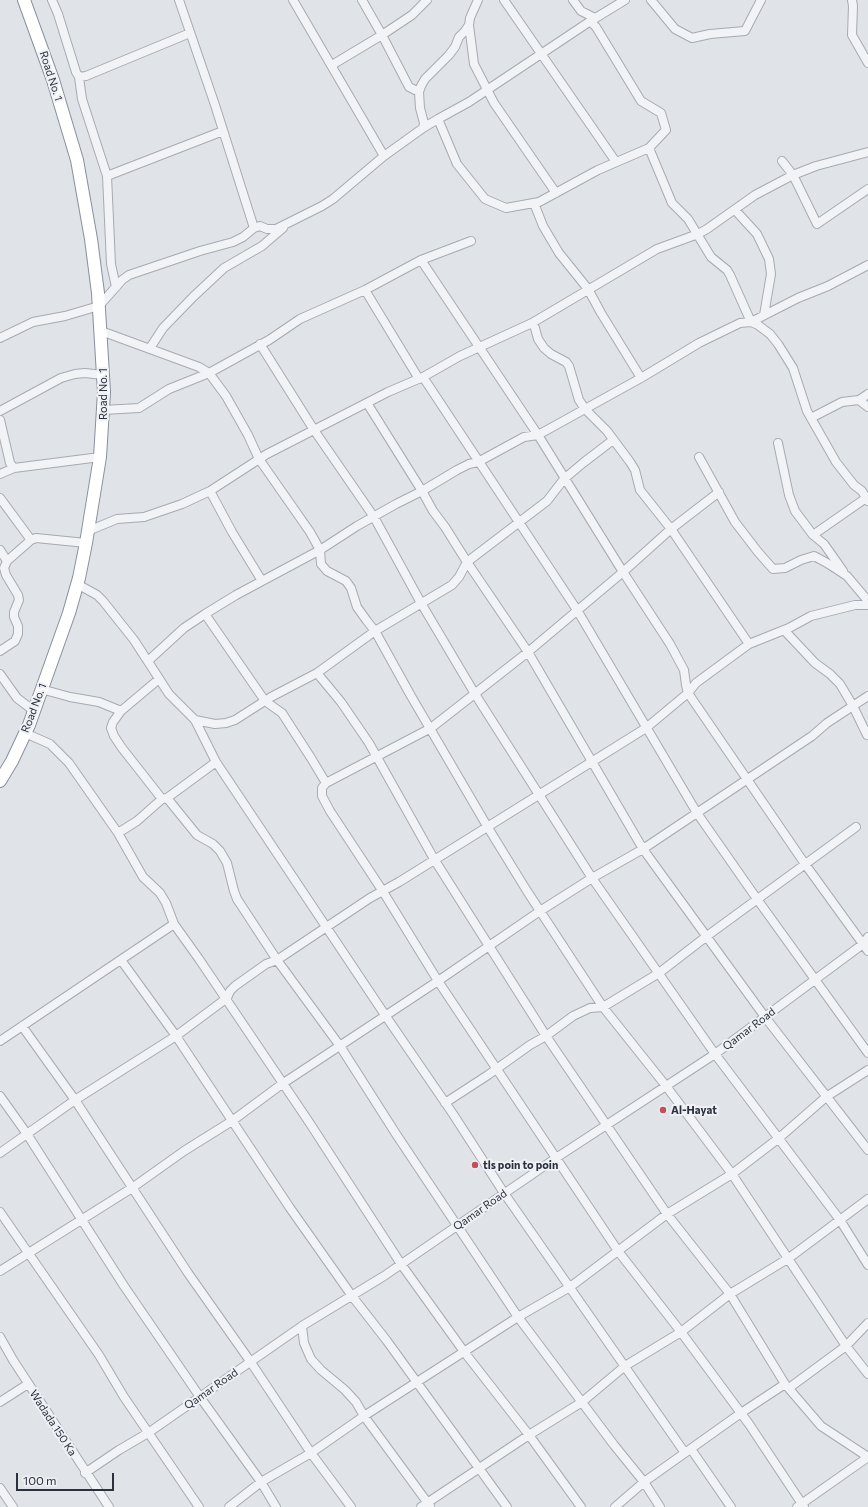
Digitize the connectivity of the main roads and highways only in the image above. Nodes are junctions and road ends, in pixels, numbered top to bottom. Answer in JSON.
{"nodes":[{"id":1,"x":24,"y":0,"type":"edge"},
{"id":2,"x":0,"y":781,"type":"edge"}],
"edges":[{"from":1,"to":2,"type":"highway","name":"Road No. 1"}]}
